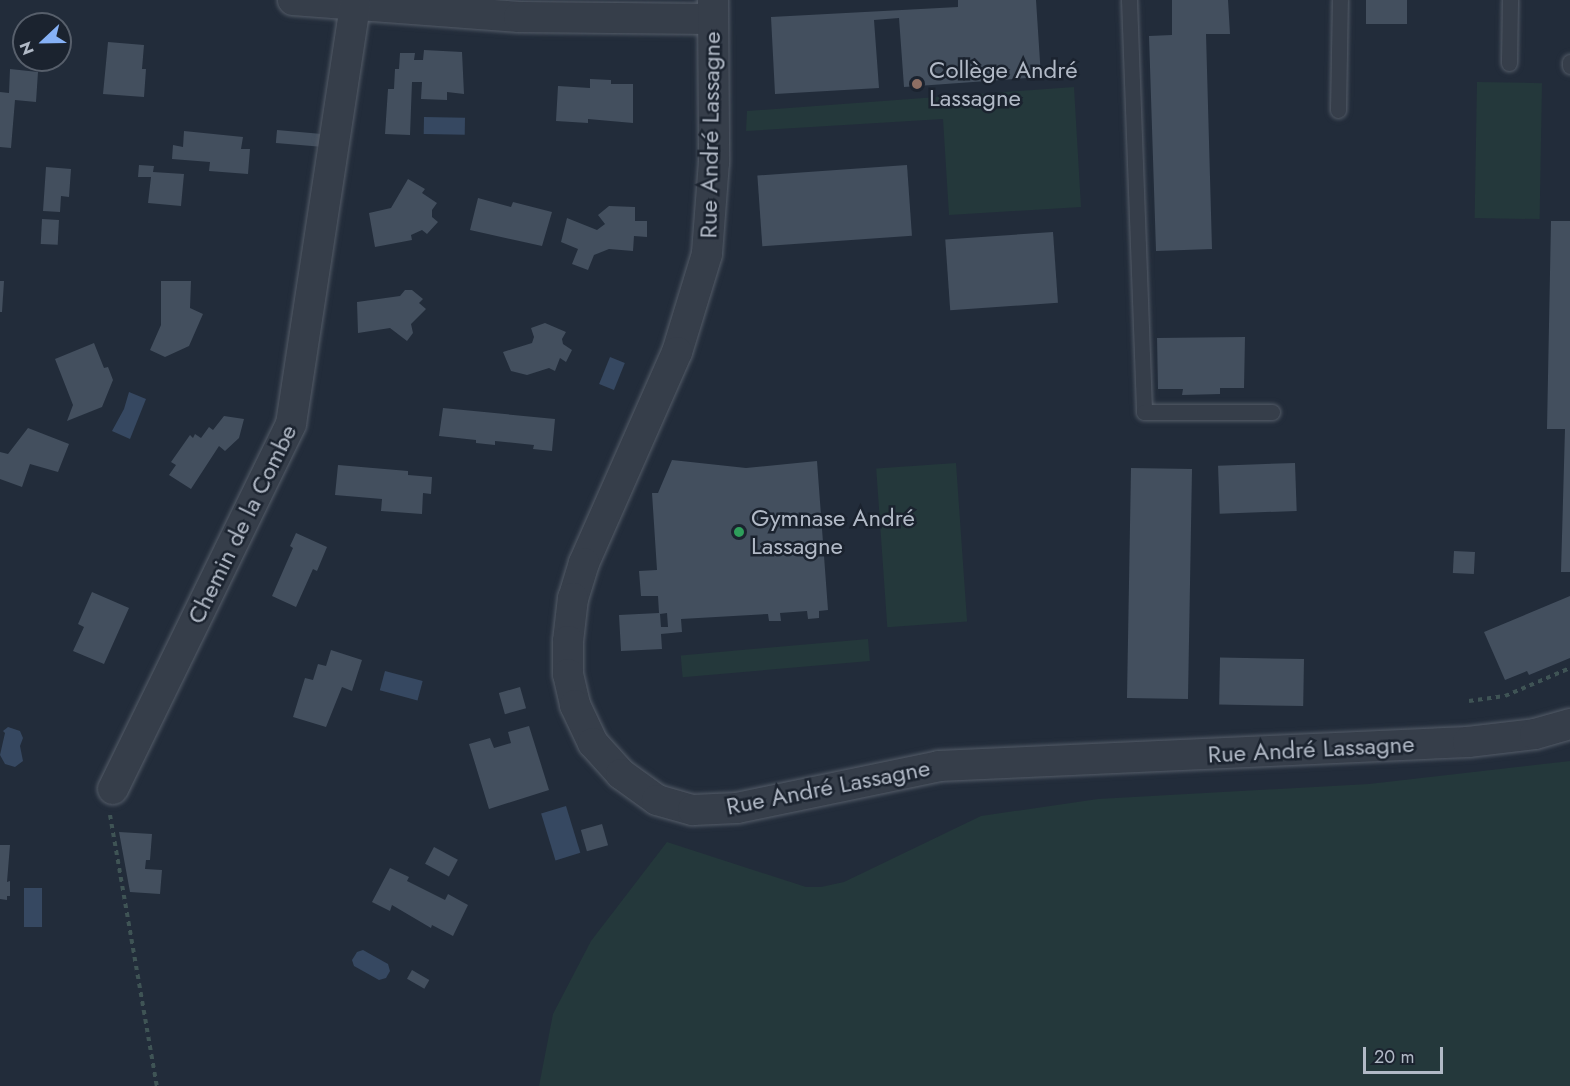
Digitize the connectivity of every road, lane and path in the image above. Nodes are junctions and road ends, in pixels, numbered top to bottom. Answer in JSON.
{"nodes":[{"id":1,"x":293,"y":0,"type":"edge"},
{"id":2,"x":1129,"y":0,"type":"edge"},
{"id":3,"x":1340,"y":0,"type":"edge"},
{"id":4,"x":1510,"y":0,"type":"edge"},
{"id":5,"x":355,"y":5,"type":"junction"},
{"id":6,"x":410,"y":5,"type":"edge"},
{"id":7,"x":712,"y":10,"type":"edge"},
{"id":8,"x":1509,"y":63,"type":"dead end"},
{"id":9,"x":1338,"y":110,"type":"dead end"},
{"id":10,"x":1272,"y":412,"type":"dead end"},
{"id":11,"x":1570,"y":668,"type":"edge"},
{"id":12,"x":1469,"y":701,"type":"dead end"},
{"id":13,"x":1570,"y":724,"type":"edge"},
{"id":14,"x":113,"y":789,"type":"joint"},
{"id":15,"x":157,"y":1086,"type":"edge"}],
"edges":[{"from":1,"to":5,"type":"street"},
{"from":2,"to":10,"type":"lane"},
{"from":3,"to":9,"type":"lane"},
{"from":4,"to":8,"type":"lane"},
{"from":5,"to":6,"type":"street"},
{"from":5,"to":14,"type":"street","name":"Chemin de la Combe"},
{"from":6,"to":7,"type":"street"},
{"from":7,"to":13,"type":"street","name":"Rue André Lassagne"},
{"from":11,"to":12,"type":"path"},
{"from":14,"to":15,"type":"path"}]}
